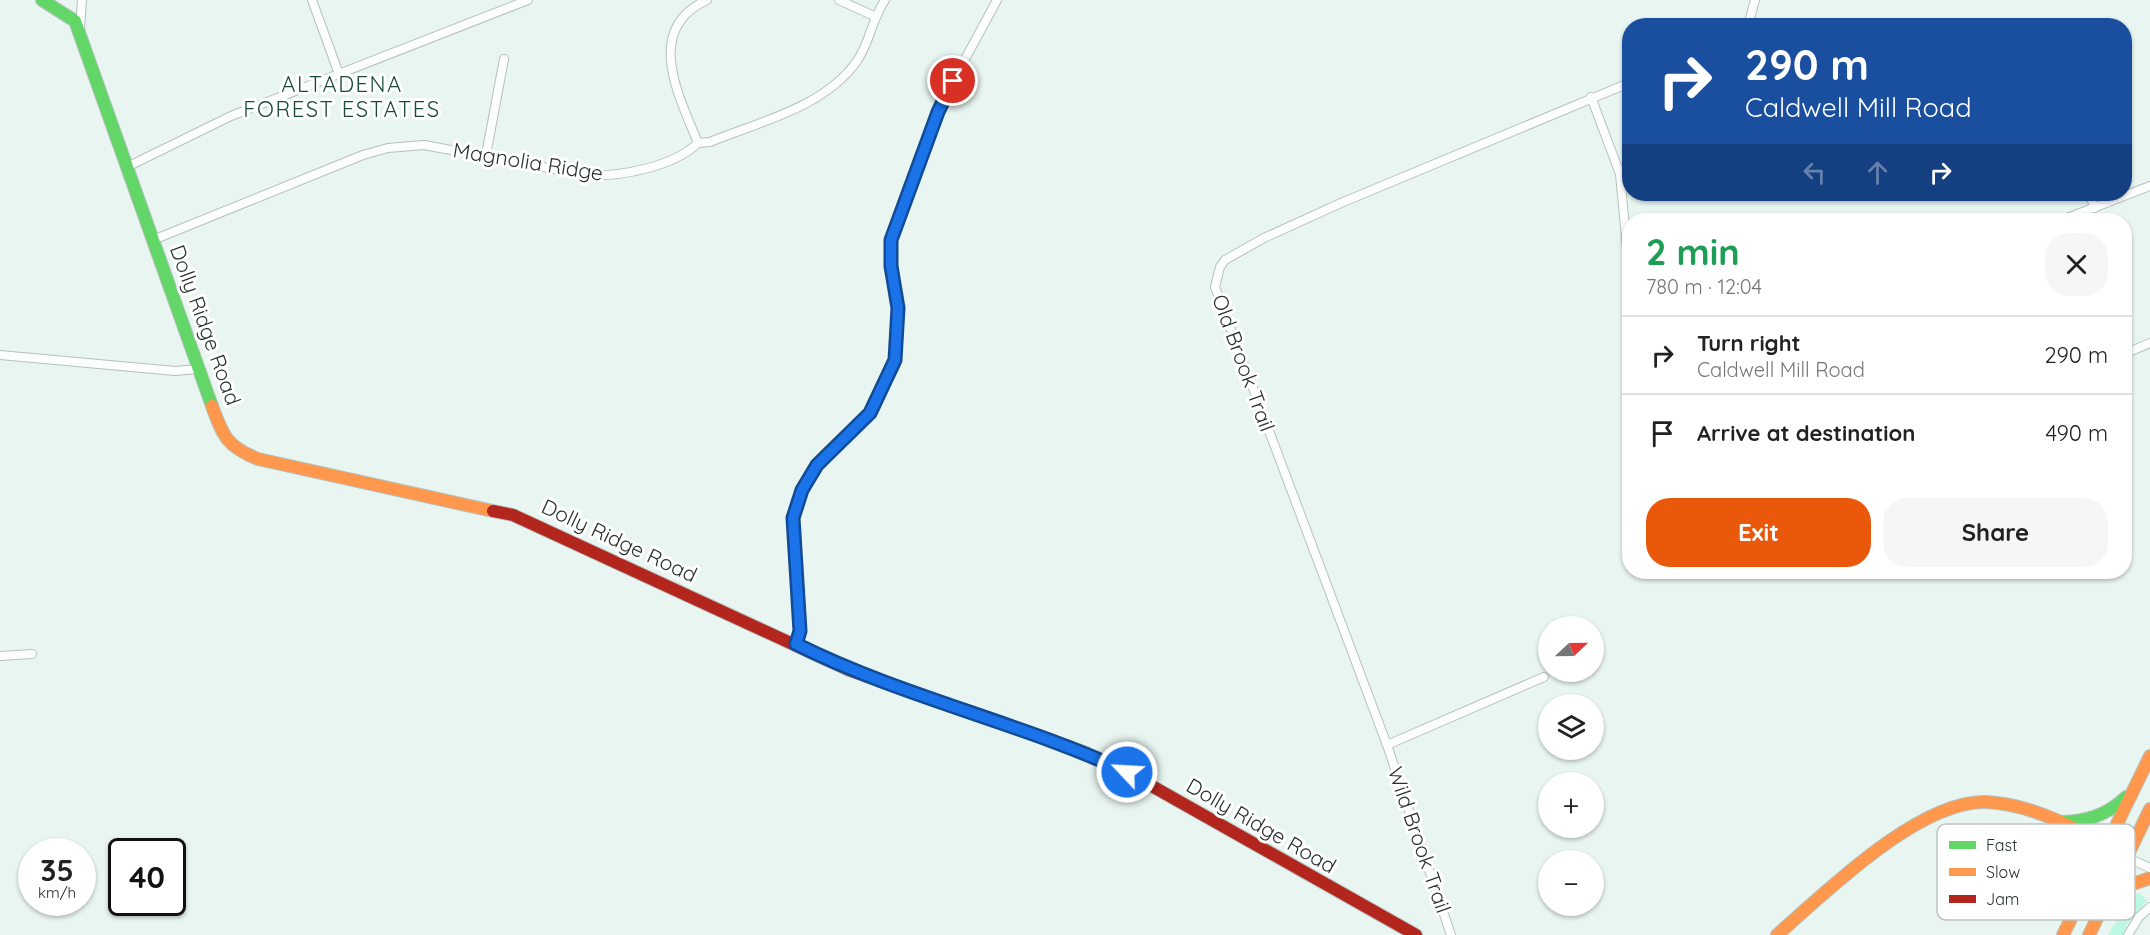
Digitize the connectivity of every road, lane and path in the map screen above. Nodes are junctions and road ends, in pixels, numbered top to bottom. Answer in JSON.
{"nodes":[{"id":1,"x":42,"y":0,"type":"edge"},
{"id":2,"x":82,"y":0,"type":"edge"},
{"id":3,"x":312,"y":0,"type":"edge"},
{"id":4,"x":528,"y":0,"type":"edge"},
{"id":5,"x":708,"y":0,"type":"edge"},
{"id":6,"x":839,"y":0,"type":"edge"},
{"id":7,"x":885,"y":0,"type":"edge"},
{"id":8,"x":998,"y":0,"type":"edge"},
{"id":9,"x":1755,"y":0,"type":"edge"},
{"id":10,"x":874,"y":16,"type":"junction"},
{"id":11,"x":1750,"y":18,"type":"edge"},
{"id":12,"x":80,"y":33,"type":"junction"},
{"id":13,"x":504,"y":60,"type":"dead end"},
{"id":14,"x":339,"y":74,"type":"junction"},
{"id":15,"x":1622,"y":86,"type":"edge"},
{"id":16,"x":1591,"y":97,"type":"junction"},
{"id":17,"x":698,"y":142,"type":"junction"},
{"id":18,"x":486,"y":155,"type":"junction"},
{"id":19,"x":127,"y":167,"type":"junction"},
{"id":20,"x":2150,"y":186,"type":"edge"},
{"id":21,"x":2132,"y":193,"type":"edge"},
{"id":22,"x":1622,"y":195,"type":"edge"},
{"id":23,"x":2092,"y":201,"type":"edge"},
{"id":24,"x":2112,"y":201,"type":"edge"},
{"id":25,"x":2095,"y":208,"type":"junction"},
{"id":26,"x":2081,"y":213,"type":"edge"},
{"id":27,"x":153,"y":240,"type":"junction"},
{"id":28,"x":2150,"y":343,"type":"edge"},
{"id":29,"x":2132,"y":351,"type":"edge"},
{"id":30,"x":0,"y":355,"type":"edge"},
{"id":31,"x":198,"y":369,"type":"junction"},
{"id":32,"x":796,"y":644,"type":"junction"},
{"id":33,"x":32,"y":654,"type":"dead end"},
{"id":34,"x":0,"y":656,"type":"edge"},
{"id":35,"x":1538,"y":680,"type":"edge"},
{"id":36,"x":1387,"y":745,"type":"junction"},
{"id":37,"x":2150,"y":756,"type":"edge"},
{"id":38,"x":2133,"y":791,"type":"junction"},
{"id":39,"x":2150,"y":809,"type":"edge"},
{"id":40,"x":2058,"y":822,"type":"junction"},
{"id":41,"x":2062,"y":824,"type":"edge"},
{"id":42,"x":2116,"y":824,"type":"edge"},
{"id":43,"x":2135,"y":839,"type":"edge"},
{"id":44,"x":2135,"y":861,"type":"edge"},
{"id":45,"x":2150,"y":868,"type":"edge"},
{"id":46,"x":2150,"y":878,"type":"edge"},
{"id":47,"x":2135,"y":883,"type":"edge"},
{"id":48,"x":2150,"y":907,"type":"edge"},
{"id":49,"x":2070,"y":920,"type":"edge"},
{"id":50,"x":2096,"y":920,"type":"edge"},
{"id":51,"x":1416,"y":935,"type":"edge"},
{"id":52,"x":1451,"y":935,"type":"edge"},
{"id":53,"x":1777,"y":935,"type":"edge"},
{"id":54,"x":2063,"y":935,"type":"edge"},
{"id":55,"x":2089,"y":935,"type":"edge"},
{"id":56,"x":2128,"y":935,"type":"edge"}],
"edges":[{"from":1,"to":12,"type":"main road","name":"Dolly Ridge Road"},
{"from":2,"to":12,"type":"street"},
{"from":3,"to":14,"type":"street"},
{"from":4,"to":14,"type":"street"},
{"from":5,"to":17,"type":"street"},
{"from":6,"to":10,"type":"street"},
{"from":7,"to":10,"type":"street","name":"Magnolia Ridge"},
{"from":8,"to":32,"type":"street"},
{"from":9,"to":11,"type":"street"},
{"from":10,"to":17,"type":"street","name":"Magnolia Ridge"},
{"from":12,"to":19,"type":"main road","name":"Dolly Ridge Road"},
{"from":13,"to":18,"type":"street"},
{"from":14,"to":19,"type":"street"},
{"from":15,"to":16,"type":"street","name":"Old Brook Trail"},
{"from":16,"to":22,"type":"street"},
{"from":16,"to":36,"type":"street","name":"Old Brook Trail"},
{"from":17,"to":18,"type":"street","name":"Magnolia Ridge"},
{"from":18,"to":27,"type":"street","name":"Magnolia Ridge"},
{"from":19,"to":27,"type":"main road","name":"Dolly Ridge Road"},
{"from":20,"to":21,"type":"street"},
{"from":23,"to":25,"type":"street"},
{"from":24,"to":25,"type":"street"},
{"from":25,"to":26,"type":"street"},
{"from":27,"to":31,"type":"main road","name":"Dolly Ridge Road"},
{"from":28,"to":29,"type":"street"},
{"from":30,"to":31,"type":"street"},
{"from":31,"to":32,"type":"main road","name":"Dolly Ridge Road"},
{"from":32,"to":51,"type":"main road","name":"Dolly Ridge Road"},
{"from":33,"to":34,"type":"street"},
{"from":35,"to":36,"type":"street"},
{"from":36,"to":52,"type":"street","name":"Wild Brook Trail"},
{"from":37,"to":38,"type":"main road"},
{"from":38,"to":40,"type":"main road"},
{"from":38,"to":42,"type":"main road"},
{"from":39,"to":43,"type":"main road"},
{"from":40,"to":41,"type":"main road"},
{"from":40,"to":53,"type":"main road"},
{"from":44,"to":45,"type":"street"},
{"from":46,"to":47,"type":"main road"},
{"from":48,"to":56,"type":"street"},
{"from":49,"to":54,"type":"main road"},
{"from":50,"to":55,"type":"main road"}]}
